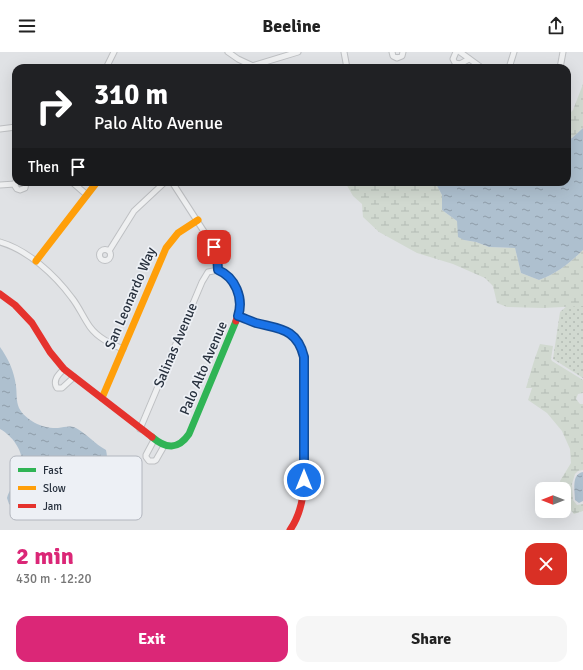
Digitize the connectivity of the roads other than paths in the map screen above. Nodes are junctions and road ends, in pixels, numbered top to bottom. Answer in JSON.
{"nodes":[{"id":1,"x":114,"y":52,"type":"edge"},
{"id":2,"x":228,"y":52,"type":"edge"},
{"id":3,"x":298,"y":52,"type":"edge"},
{"id":4,"x":344,"y":52,"type":"edge"},
{"id":5,"x":392,"y":52,"type":"edge"},
{"id":6,"x":403,"y":52,"type":"edge"},
{"id":7,"x":456,"y":52,"type":"edge"},
{"id":8,"x":460,"y":52,"type":"edge"},
{"id":9,"x":514,"y":52,"type":"edge"},
{"id":10,"x":563,"y":52,"type":"edge"},
{"id":11,"x":468,"y":59,"type":"junction"},
{"id":12,"x":108,"y":64,"type":"edge"},
{"id":13,"x":248,"y":64,"type":"edge"},
{"id":14,"x":263,"y":64,"type":"edge"},
{"id":15,"x":346,"y":64,"type":"edge"},
{"id":16,"x":476,"y":64,"type":"edge"},
{"id":17,"x":510,"y":64,"type":"edge"},
{"id":18,"x":561,"y":64,"type":"edge"},
{"id":19,"x":12,"y":128,"type":"edge"},
{"id":20,"x":0,"y":129,"type":"edge"},
{"id":21,"x":12,"y":183,"type":"edge"},
{"id":22,"x":0,"y":185,"type":"edge"},
{"id":23,"x":16,"y":186,"type":"edge"},
{"id":24,"x":26,"y":186,"type":"edge"},
{"id":25,"x":77,"y":186,"type":"edge"},
{"id":26,"x":92,"y":186,"type":"edge"},
{"id":27,"x":161,"y":186,"type":"edge"},
{"id":28,"x":175,"y":186,"type":"edge"},
{"id":29,"x":87,"y":195,"type":"junction"},
{"id":30,"x":198,"y":220,"type":"junction"},
{"id":31,"x":0,"y":242,"type":"edge"},
{"id":32,"x":109,"y":251,"type":"dead end"},
{"id":33,"x":36,"y":261,"type":"junction"},
{"id":34,"x":218,"y":270,"type":"junction"},
{"id":35,"x":0,"y":294,"type":"edge"},
{"id":36,"x":238,"y":316,"type":"junction"},
{"id":37,"x":123,"y":349,"type":"junction"},
{"id":38,"x":64,"y":369,"type":"junction"},
{"id":39,"x":74,"y":377,"type":"junction"},
{"id":40,"x":102,"y":398,"type":"junction"},
{"id":41,"x":140,"y":429,"type":"junction"},
{"id":42,"x":154,"y":440,"type":"junction"},
{"id":43,"x":164,"y":446,"type":"junction"},
{"id":44,"x":290,"y":530,"type":"edge"}],
"edges":[{"from":1,"to":12,"type":"street"},
{"from":2,"to":13,"type":"street"},
{"from":3,"to":14,"type":"street"},
{"from":4,"to":15,"type":"street"},
{"from":5,"to":6,"type":"street"},
{"from":7,"to":11,"type":"street"},
{"from":8,"to":11,"type":"street"},
{"from":9,"to":17,"type":"street"},
{"from":10,"to":18,"type":"street"},
{"from":11,"to":16,"type":"street"},
{"from":19,"to":20,"type":"street"},
{"from":21,"to":22,"type":"street"},
{"from":23,"to":24,"type":"street"},
{"from":25,"to":29,"type":"street"},
{"from":26,"to":29,"type":"street"},
{"from":27,"to":32,"type":"street"},
{"from":28,"to":30,"type":"street"},
{"from":29,"to":33,"type":"street"},
{"from":30,"to":34,"type":"street"},
{"from":30,"to":37,"type":"street","name":"San Leonardo Way"},
{"from":31,"to":33,"type":"street"},
{"from":33,"to":37,"type":"street"},
{"from":34,"to":36,"type":"street","name":"Palo Alto Avenue"},
{"from":34,"to":41,"type":"street","name":"Salinas Avenue"},
{"from":35,"to":38,"type":"street"},
{"from":36,"to":43,"type":"street","name":"Palo Alto Avenue"},
{"from":36,"to":44,"type":"street"},
{"from":37,"to":40,"type":"street","name":"San Leonardo Way"},
{"from":38,"to":39,"type":"street"},
{"from":38,"to":39,"type":"street"},
{"from":39,"to":40,"type":"street"},
{"from":40,"to":41,"type":"street"},
{"from":41,"to":42,"type":"street"},
{"from":42,"to":43,"type":"street"},
{"from":42,"to":43,"type":"street"}]}
